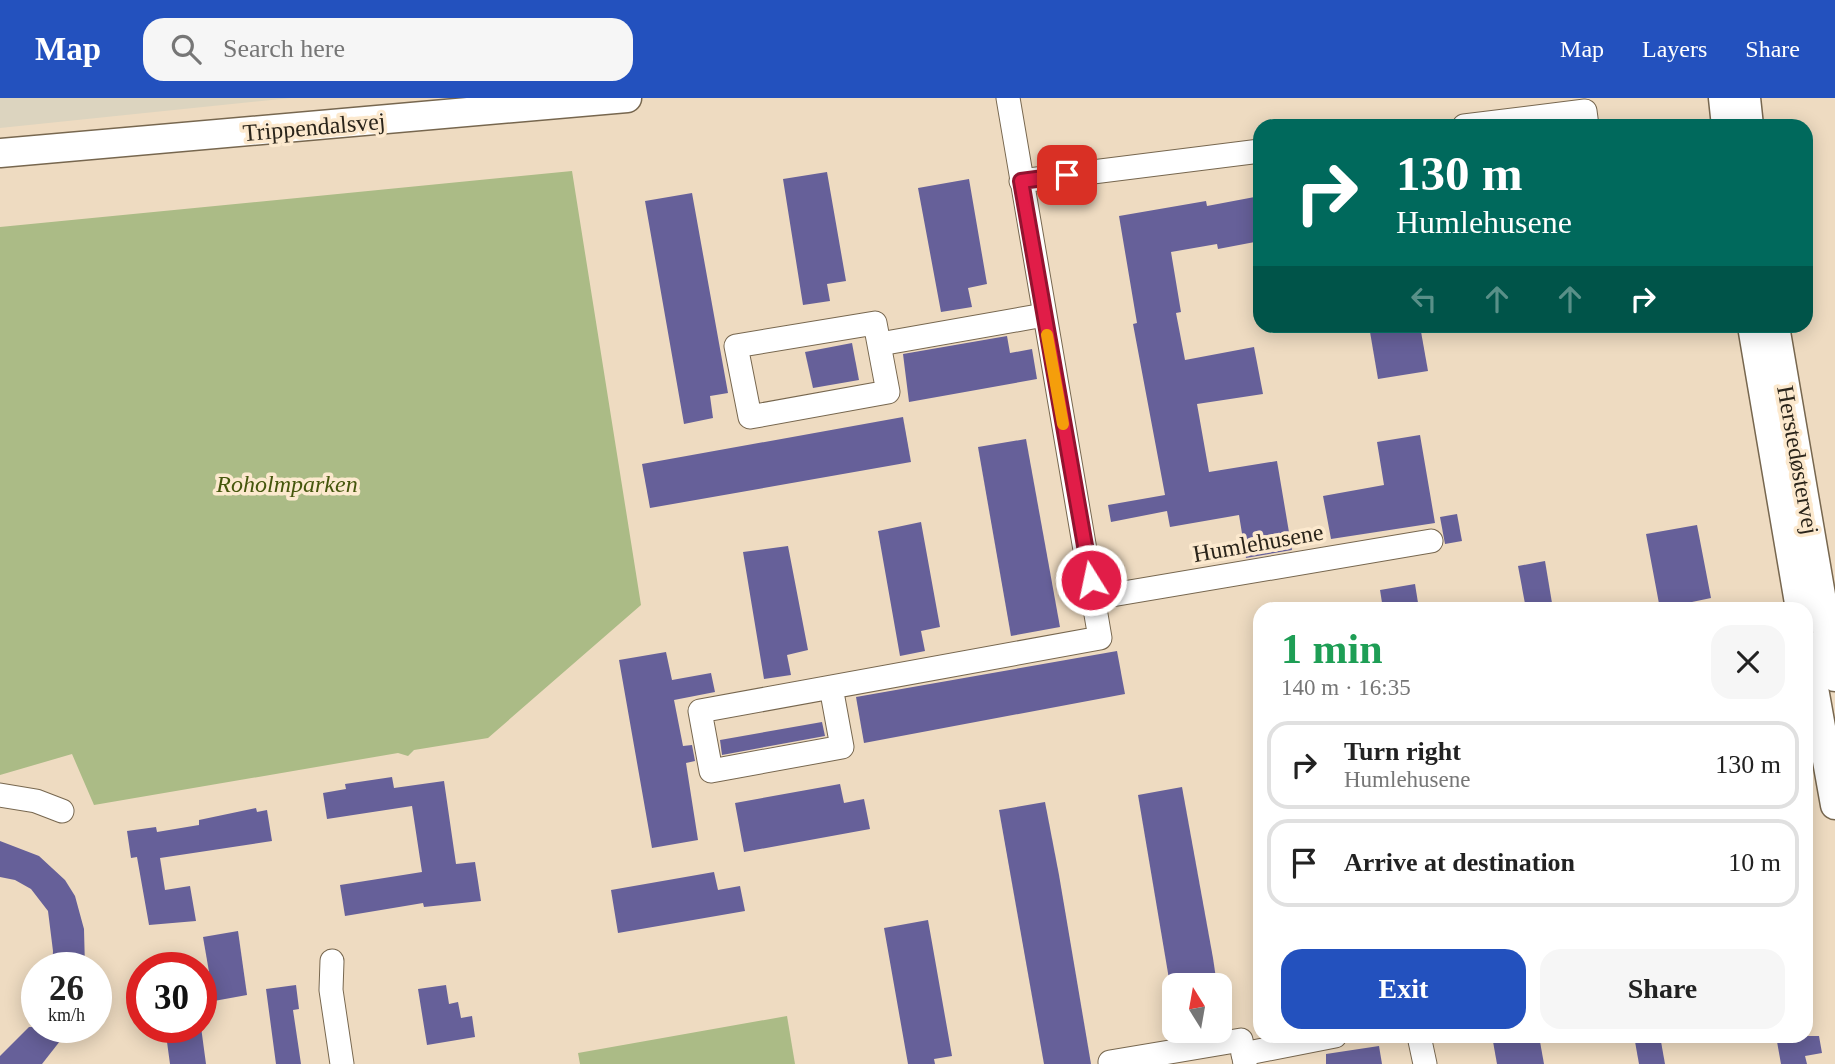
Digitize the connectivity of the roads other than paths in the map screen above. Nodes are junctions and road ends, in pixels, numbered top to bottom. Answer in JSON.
{"nodes":[{"id":1,"x":627,"y":98,"type":"edge"},
{"id":2,"x":1007,"y":98,"type":"edge"},
{"id":3,"x":1723,"y":98,"type":"edge"},
{"id":4,"x":1746,"y":98,"type":"edge"},
{"id":5,"x":1520,"y":119,"type":"edge"},
{"id":6,"x":1586,"y":119,"type":"edge"},
{"id":7,"x":1725,"y":119,"type":"edge"},
{"id":8,"x":1748,"y":119,"type":"edge"},
{"id":9,"x":1253,"y":152,"type":"edge"},
{"id":10,"x":0,"y":153,"type":"edge"},
{"id":11,"x":1021,"y":181,"type":"junction"},
{"id":12,"x":1044,"y":315,"type":"junction"},
{"id":13,"x":1753,"y":333,"type":"edge"},
{"id":14,"x":1776,"y":333,"type":"edge"},
{"id":15,"x":880,"y":345,"type":"junction"},
{"id":16,"x":1431,"y":541,"type":"dead end"},
{"id":17,"x":1094,"y":598,"type":"junction"},
{"id":18,"x":1799,"y":602,"type":"edge"},
{"id":19,"x":1835,"y":677,"type":"edge"},
{"id":20,"x":1813,"y":683,"type":"edge"},
{"id":21,"x":831,"y":687,"type":"junction"},
{"id":22,"x":0,"y":795,"type":"edge"},
{"id":23,"x":1835,"y":805,"type":"edge"},
{"id":24,"x":62,"y":811,"type":"dead end"},
{"id":25,"x":332,"y":961,"type":"dead end"},
{"id":26,"x":1307,"y":1043,"type":"edge"},
{"id":27,"x":1420,"y":1043,"type":"edge"},
{"id":28,"x":1244,"y":1059,"type":"edge"},
{"id":29,"x":342,"y":1064,"type":"edge"},
{"id":30,"x":1111,"y":1064,"type":"edge"},
{"id":31,"x":1424,"y":1064,"type":"edge"}],
"edges":[{"from":1,"to":10,"type":"street","name":"Trippendalsvej"},
{"from":2,"to":11,"type":"street"},
{"from":3,"to":7,"type":"street"},
{"from":4,"to":8,"type":"street"},
{"from":5,"to":6,"type":"street"},
{"from":9,"to":11,"type":"street"},
{"from":11,"to":12,"type":"street"},
{"from":12,"to":15,"type":"street"},
{"from":12,"to":17,"type":"street"},
{"from":13,"to":18,"type":"street","name":"Herstedøstervej"},
{"from":14,"to":19,"type":"street","name":"Herstedøstervej"},
{"from":15,"to":15,"type":"street"},
{"from":16,"to":17,"type":"street","name":"Humlehusene"},
{"from":17,"to":21,"type":"street"},
{"from":20,"to":23,"type":"street"},
{"from":21,"to":21,"type":"street"},
{"from":22,"to":24,"type":"street"},
{"from":25,"to":29,"type":"street"},
{"from":26,"to":28,"type":"street"},
{"from":27,"to":31,"type":"street"},
{"from":28,"to":30,"type":"street"}]}
